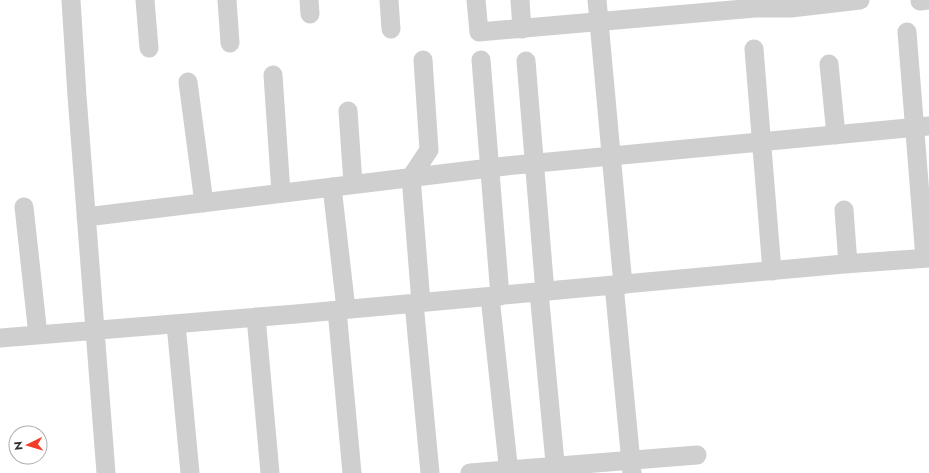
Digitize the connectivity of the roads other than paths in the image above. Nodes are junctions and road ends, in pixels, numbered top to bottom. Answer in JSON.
{"nodes":[{"id":1,"x":72,"y":0,"type":"edge"},
{"id":2,"x":145,"y":0,"type":"edge"},
{"id":3,"x":227,"y":0,"type":"edge"},
{"id":4,"x":389,"y":0,"type":"edge"},
{"id":5,"x":476,"y":0,"type":"edge"},
{"id":6,"x":520,"y":0,"type":"edge"},
{"id":7,"x":597,"y":0,"type":"edge"},
{"id":8,"x":860,"y":0,"type":"edge"},
{"id":9,"x":920,"y":0,"type":"edge"},
{"id":10,"x":929,"y":0,"type":"edge"},
{"id":11,"x":831,"y":2,"type":"edge"},
{"id":12,"x":755,"y":4,"type":"edge"},
{"id":13,"x":672,"y":8,"type":"edge"},
{"id":14,"x":599,"y":22,"type":"junction"},
{"id":15,"x":522,"y":28,"type":"junction"},
{"id":16,"x":391,"y":29,"type":"dead end"},
{"id":17,"x":907,"y":32,"type":"dead end"},
{"id":18,"x":230,"y":43,"type":"dead end"},
{"id":19,"x":149,"y":48,"type":"dead end"},
{"id":20,"x":754,"y":49,"type":"dead end"},
{"id":21,"x":423,"y":60,"type":"dead end"},
{"id":22,"x":481,"y":60,"type":"dead end"},
{"id":23,"x":526,"y":61,"type":"dead end"},
{"id":24,"x":829,"y":64,"type":"dead end"},
{"id":25,"x":273,"y":75,"type":"dead end"},
{"id":26,"x":188,"y":82,"type":"dead end"},
{"id":27,"x":348,"y":111,"type":"dead end"},
{"id":28,"x":922,"y":126,"type":"edge"},
{"id":29,"x":836,"y":135,"type":"junction"},
{"id":30,"x":761,"y":142,"type":"junction"},
{"id":31,"x":611,"y":156,"type":"junction"},
{"id":32,"x":534,"y":163,"type":"junction"},
{"id":33,"x":490,"y":168,"type":"junction"},
{"id":34,"x":411,"y":177,"type":"junction"},
{"id":35,"x":353,"y":184,"type":"junction"},
{"id":36,"x":332,"y":187,"type":"junction"},
{"id":37,"x":281,"y":193,"type":"junction"},
{"id":38,"x":204,"y":203,"type":"junction"},
{"id":39,"x":24,"y":207,"type":"dead end"},
{"id":40,"x":844,"y":210,"type":"dead end"},
{"id":41,"x":86,"y":217,"type":"junction"},
{"id":42,"x":927,"y":258,"type":"edge"},
{"id":43,"x":848,"y":264,"type":"junction"},
{"id":44,"x":772,"y":271,"type":"junction"},
{"id":45,"x":618,"y":285,"type":"junction"},
{"id":46,"x":542,"y":292,"type":"junction"},
{"id":47,"x":495,"y":296,"type":"junction"},
{"id":48,"x":418,"y":303,"type":"junction"},
{"id":49,"x":342,"y":310,"type":"junction"},
{"id":50,"x":256,"y":317,"type":"junction"},
{"id":51,"x":176,"y":324,"type":"junction"},
{"id":52,"x":95,"y":330,"type":"junction"},
{"id":53,"x":38,"y":335,"type":"junction"},
{"id":54,"x":0,"y":338,"type":"edge"},
{"id":55,"x":697,"y":455,"type":"dead end"},
{"id":56,"x":632,"y":467,"type":"edge"},
{"id":57,"x":556,"y":470,"type":"edge"},
{"id":58,"x":508,"y":472,"type":"edge"},
{"id":59,"x":106,"y":473,"type":"edge"},
{"id":60,"x":190,"y":473,"type":"edge"},
{"id":61,"x":270,"y":473,"type":"edge"},
{"id":62,"x":352,"y":473,"type":"edge"},
{"id":63,"x":430,"y":473,"type":"edge"},
{"id":64,"x":470,"y":473,"type":"edge"}],
"edges":[{"from":1,"to":41,"type":"street"},
{"from":2,"to":19,"type":"street"},
{"from":3,"to":18,"type":"street"},
{"from":4,"to":16,"type":"street"},
{"from":5,"to":15,"type":"street"},
{"from":6,"to":15,"type":"street"},
{"from":7,"to":14,"type":"street"},
{"from":8,"to":11,"type":"street"},
{"from":9,"to":10,"type":"street"},
{"from":11,"to":12,"type":"street"},
{"from":12,"to":13,"type":"street"},
{"from":13,"to":14,"type":"street"},
{"from":14,"to":15,"type":"street"},
{"from":14,"to":31,"type":"street"},
{"from":17,"to":28,"type":"street"},
{"from":20,"to":30,"type":"street"},
{"from":21,"to":34,"type":"street"},
{"from":22,"to":33,"type":"street"},
{"from":23,"to":32,"type":"street"},
{"from":24,"to":29,"type":"street"},
{"from":25,"to":37,"type":"street"},
{"from":26,"to":38,"type":"street"},
{"from":27,"to":35,"type":"street"},
{"from":28,"to":29,"type":"street"},
{"from":28,"to":42,"type":"street"},
{"from":29,"to":30,"type":"street"},
{"from":30,"to":31,"type":"street"},
{"from":30,"to":44,"type":"street"},
{"from":31,"to":32,"type":"street"},
{"from":31,"to":45,"type":"street"},
{"from":32,"to":33,"type":"street"},
{"from":32,"to":46,"type":"street"},
{"from":33,"to":34,"type":"street"},
{"from":33,"to":47,"type":"street"},
{"from":34,"to":35,"type":"street"},
{"from":34,"to":48,"type":"street"},
{"from":35,"to":36,"type":"street"},
{"from":36,"to":37,"type":"street"},
{"from":36,"to":49,"type":"street"},
{"from":37,"to":38,"type":"street"},
{"from":38,"to":41,"type":"street"},
{"from":39,"to":53,"type":"street"},
{"from":40,"to":43,"type":"street"},
{"from":41,"to":52,"type":"street"},
{"from":42,"to":43,"type":"street"},
{"from":43,"to":44,"type":"street"},
{"from":44,"to":45,"type":"street"},
{"from":45,"to":46,"type":"street"},
{"from":45,"to":56,"type":"street"},
{"from":46,"to":47,"type":"street"},
{"from":46,"to":57,"type":"street"},
{"from":47,"to":48,"type":"street"},
{"from":47,"to":58,"type":"street"},
{"from":48,"to":49,"type":"street"},
{"from":48,"to":63,"type":"street"},
{"from":49,"to":50,"type":"street"},
{"from":49,"to":62,"type":"street"},
{"from":50,"to":51,"type":"street"},
{"from":50,"to":61,"type":"street"},
{"from":51,"to":52,"type":"street"},
{"from":51,"to":60,"type":"street"},
{"from":52,"to":53,"type":"street"},
{"from":52,"to":59,"type":"street"},
{"from":53,"to":54,"type":"street"},
{"from":55,"to":56,"type":"street"},
{"from":56,"to":57,"type":"street"},
{"from":57,"to":58,"type":"street"},
{"from":58,"to":64,"type":"street"}]}
